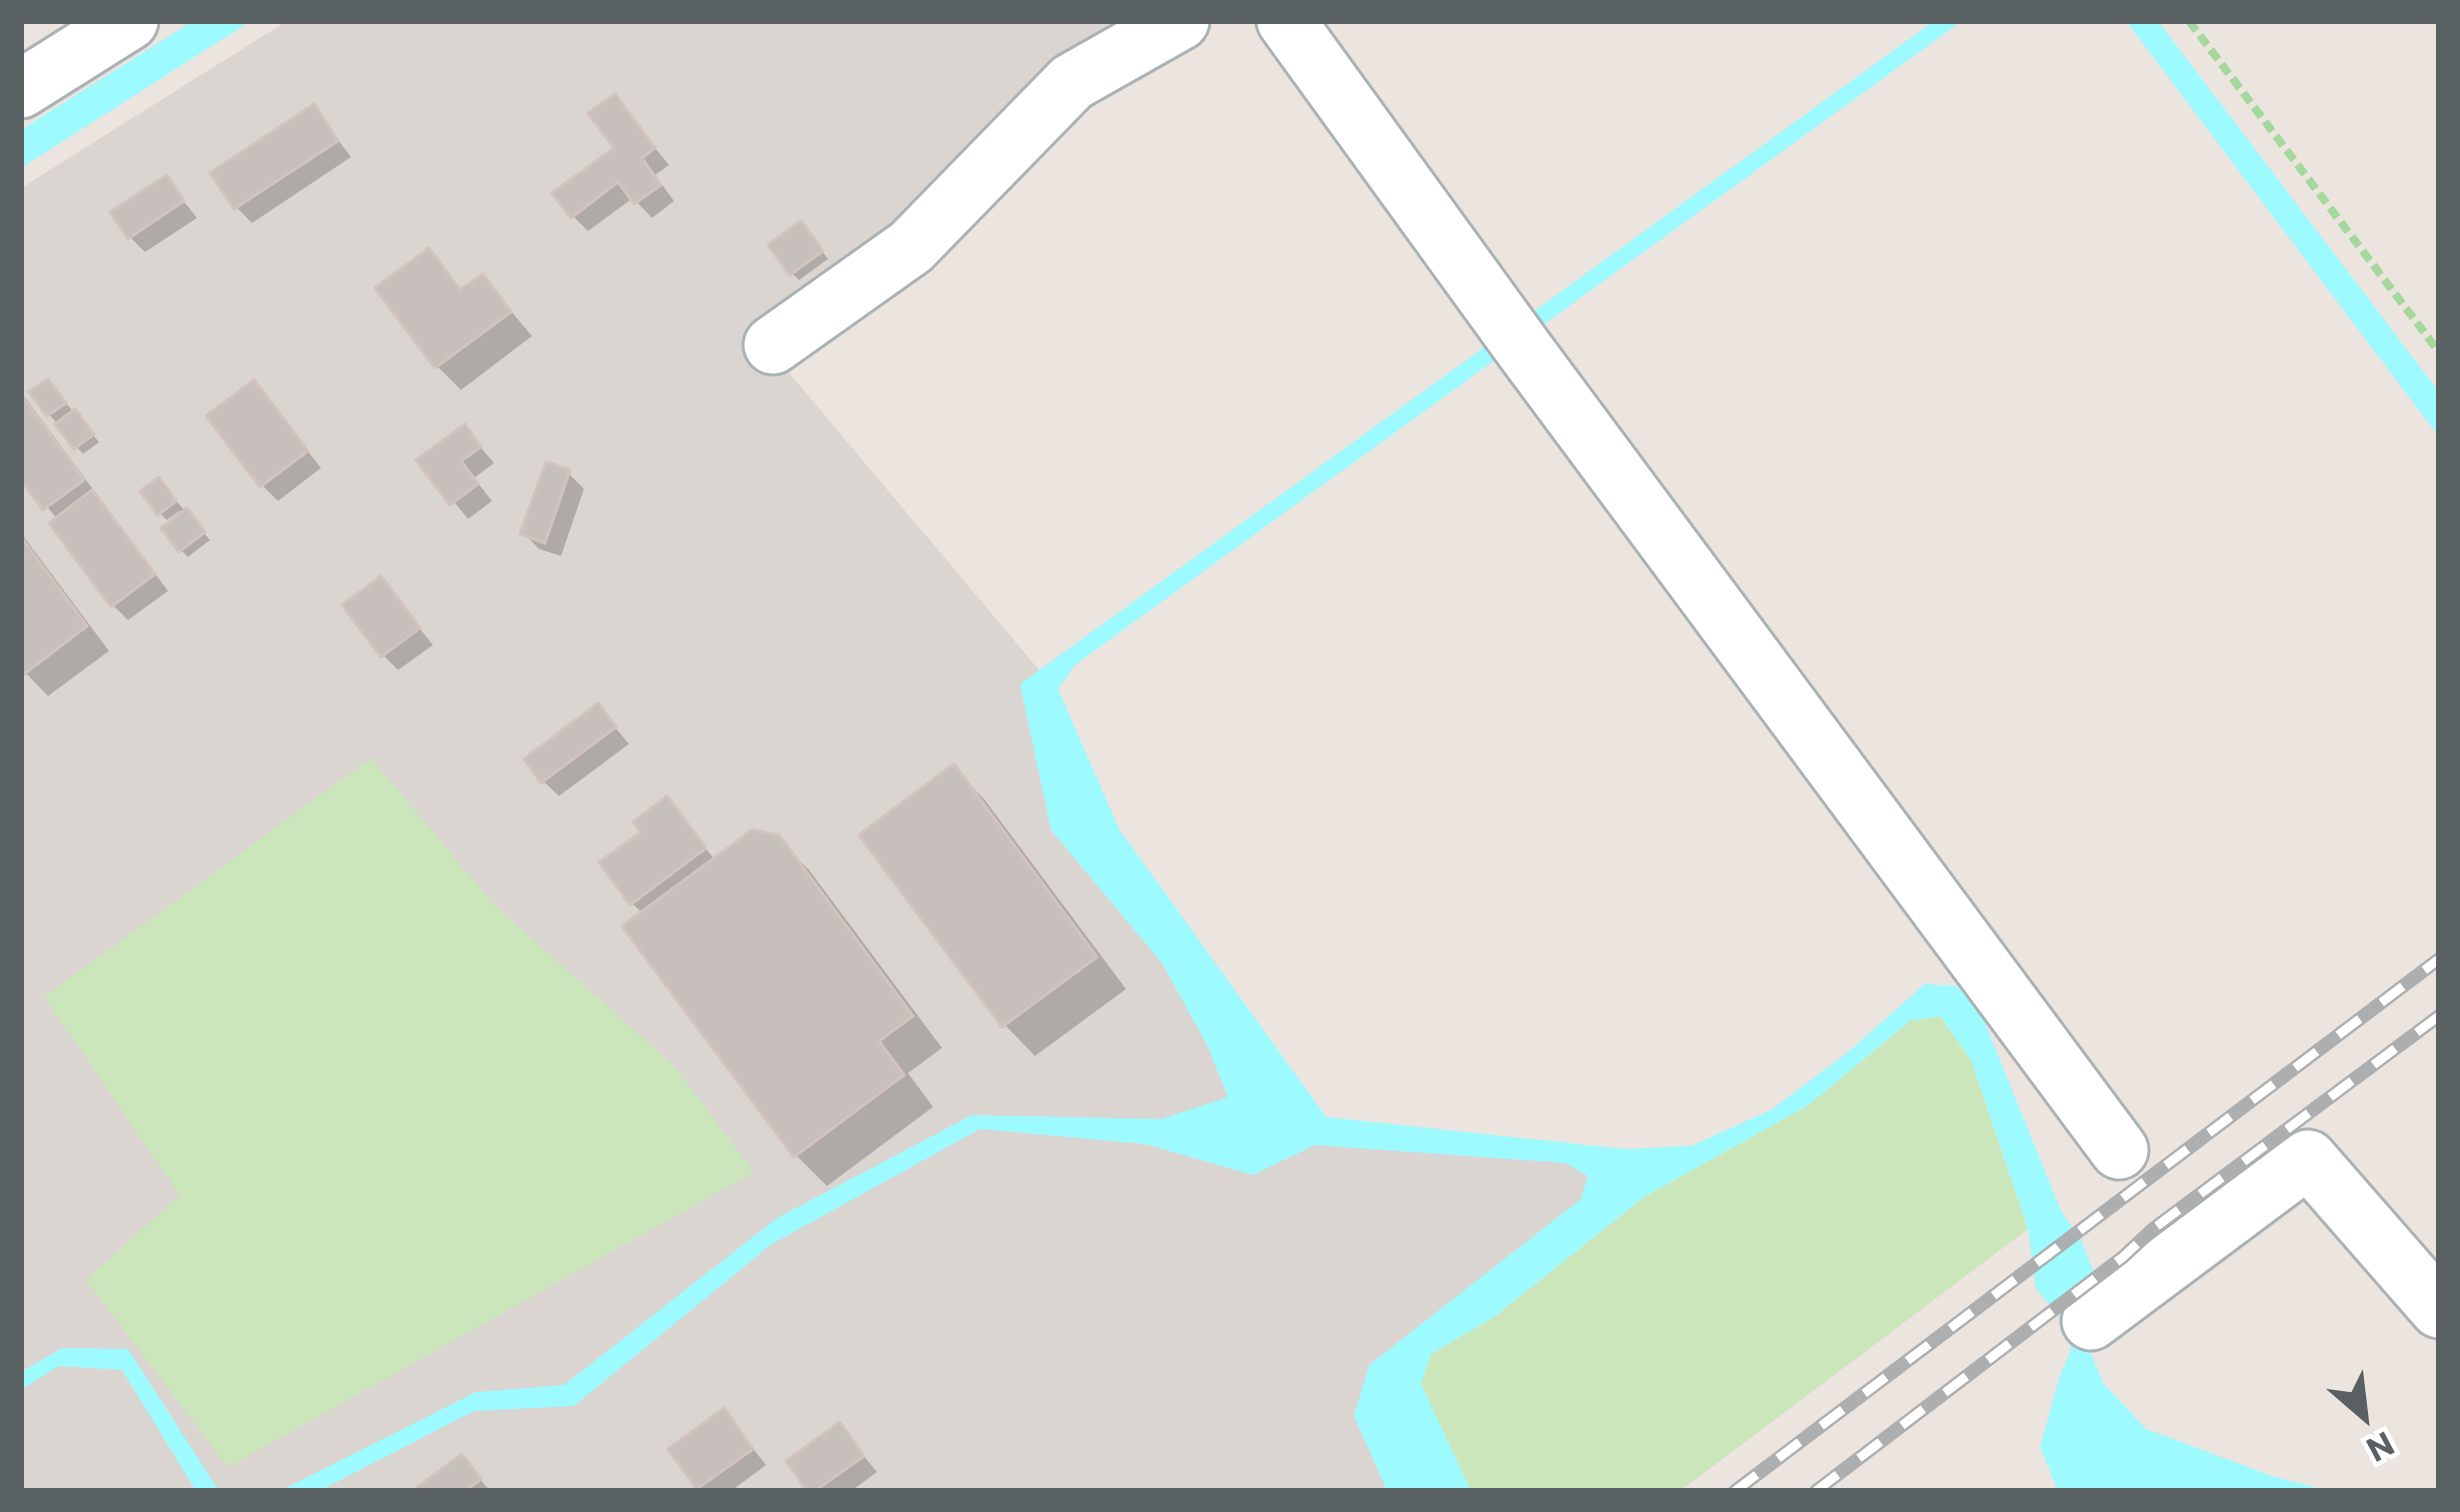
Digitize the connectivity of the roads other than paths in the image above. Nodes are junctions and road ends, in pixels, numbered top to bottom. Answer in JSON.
{"nodes":[{"id":1,"x":129,"y":21,"type":"edge"},
{"id":2,"x":1180,"y":21,"type":"edge"},
{"id":3,"x":1286,"y":21,"type":"edge"},
{"id":4,"x":21,"y":88,"type":"edge"},
{"id":5,"x":773,"y":345,"type":"dead end"},
{"id":6,"x":2119,"y":1150,"type":"dead end"},
{"id":7,"x":2439,"y":1310,"type":"edge"},
{"id":8,"x":2091,"y":1321,"type":"dead end"}],
"edges":[{"from":1,"to":4,"type":"street"},
{"from":2,"to":5,"type":"street"},
{"from":3,"to":6,"type":"street"},
{"from":7,"to":8,"type":"street"}]}
